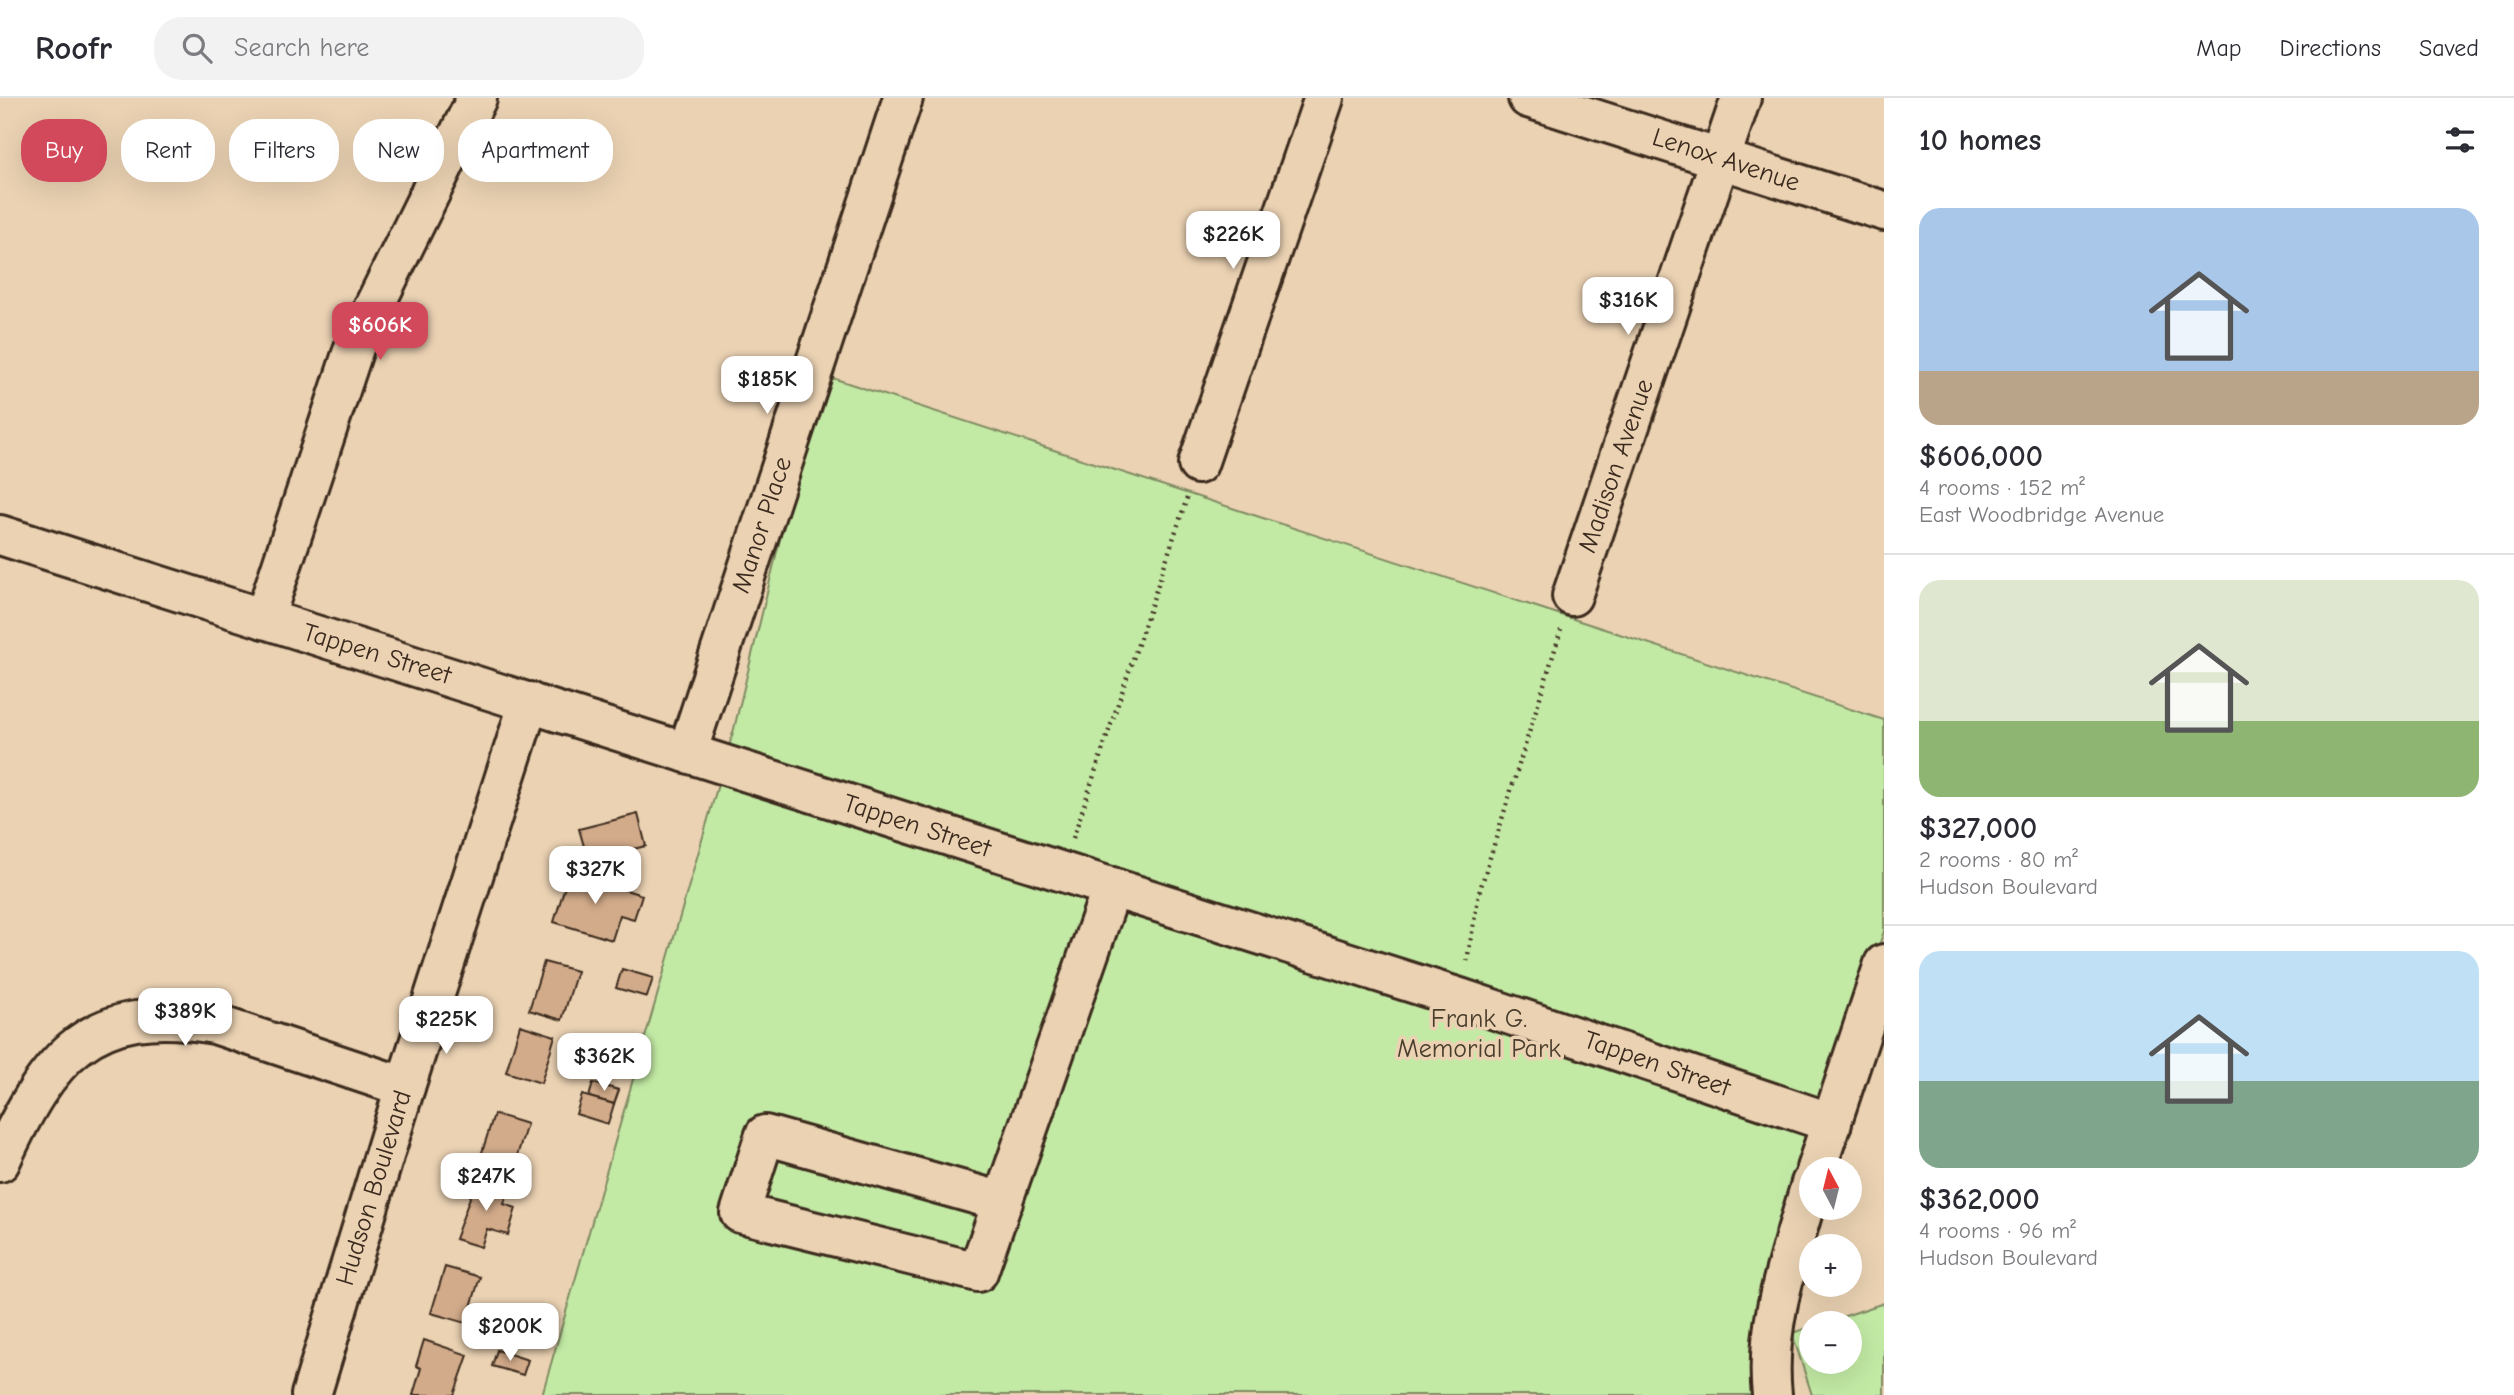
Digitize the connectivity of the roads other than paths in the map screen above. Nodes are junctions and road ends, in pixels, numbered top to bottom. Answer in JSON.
{"nodes":[{"id":1,"x":477,"y":98,"type":"edge"},
{"id":2,"x":903,"y":98,"type":"edge"},
{"id":3,"x":1324,"y":98,"type":"edge"},
{"id":4,"x":1528,"y":98,"type":"edge"},
{"id":5,"x":1741,"y":98,"type":"edge"},
{"id":6,"x":1721,"y":157,"type":"junction"},
{"id":7,"x":1884,"y":211,"type":"edge"},
{"id":8,"x":1198,"y":464,"type":"road end"},
{"id":9,"x":0,"y":535,"type":"edge"},
{"id":10,"x":1572,"y":596,"type":"road end"},
{"id":11,"x":264,"y":618,"type":"junction"},
{"id":12,"x":529,"y":702,"type":"junction"},
{"id":13,"x":687,"y":753,"type":"junction"},
{"id":14,"x":1112,"y":887,"type":"junction"},
{"id":15,"x":1884,"y":964,"type":"edge"},
{"id":16,"x":405,"y":1087,"type":"junction"},
{"id":17,"x":9,"y":1119,"type":"edge"},
{"id":18,"x":1832,"y":1123,"type":"junction"},
{"id":19,"x":1820,"y":1157,"type":"edge"},
{"id":20,"x":0,"y":1162,"type":"edge"},
{"id":21,"x":1003,"y":1202,"type":"junction"},
{"id":22,"x":1801,"y":1220,"type":"edge"},
{"id":23,"x":311,"y":1395,"type":"edge"},
{"id":24,"x":1772,"y":1395,"type":"edge"}],
"edges":[{"from":1,"to":11,"type":"street"},
{"from":2,"to":13,"type":"street","name":"Manor Place"},
{"from":3,"to":8,"type":"street"},
{"from":4,"to":6,"type":"street","name":"Lenox Avenue"},
{"from":5,"to":6,"type":"street","name":"Madison Avenue"},
{"from":6,"to":7,"type":"street","name":"Lenox Avenue"},
{"from":6,"to":10,"type":"street","name":"Madison Avenue"},
{"from":9,"to":11,"type":"street","name":"Tappen Street"},
{"from":11,"to":12,"type":"street","name":"Tappen Street"},
{"from":12,"to":13,"type":"street","name":"Tappen Street"},
{"from":12,"to":16,"type":"street","name":"Hudson Boulevard"},
{"from":13,"to":14,"type":"street","name":"Tappen Street"},
{"from":14,"to":18,"type":"street","name":"Tappen Street"},
{"from":14,"to":21,"type":"street"},
{"from":15,"to":18,"type":"street"},
{"from":16,"to":17,"type":"street"},
{"from":16,"to":23,"type":"street","name":"Hudson Boulevard"},
{"from":17,"to":20,"type":"street"},
{"from":18,"to":19,"type":"street"},
{"from":21,"to":21,"type":"street"},
{"from":22,"to":24,"type":"street"}]}
